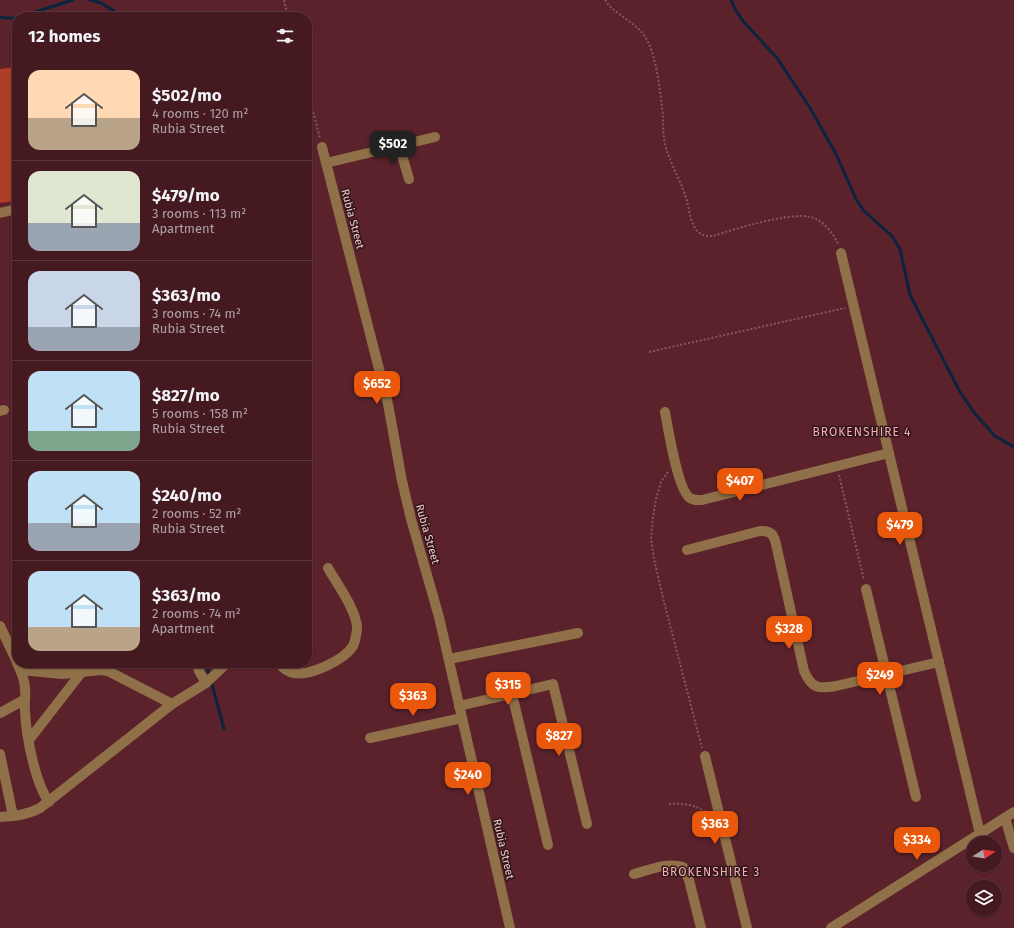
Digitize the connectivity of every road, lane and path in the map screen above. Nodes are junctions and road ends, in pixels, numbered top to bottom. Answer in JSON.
{"nodes":[{"id":1,"x":284,"y":0,"type":"edge"},
{"id":2,"x":605,"y":0,"type":"edge"},
{"id":3,"x":287,"y":12,"type":"edge"},
{"id":4,"x":312,"y":108,"type":"edge"},
{"id":5,"x":435,"y":137,"type":"dead end"},
{"id":6,"x":399,"y":145,"type":"junction"},
{"id":7,"x":322,"y":147,"type":"joint"},
{"id":8,"x":326,"y":163,"type":"junction"},
{"id":9,"x":409,"y":179,"type":"dead end"},
{"id":10,"x":12,"y":210,"type":"edge"},
{"id":11,"x":0,"y":213,"type":"edge"},
{"id":12,"x":841,"y":253,"type":"joint"},
{"id":13,"x":854,"y":306,"type":"junction"},
{"id":14,"x":649,"y":352,"type":"dead end"},
{"id":15,"x":665,"y":412,"type":"dead end"},
{"id":16,"x":889,"y":453,"type":"junction"},
{"id":17,"x":676,"y":462,"type":"junction"},
{"id":18,"x":837,"y":466,"type":"junction"},
{"id":19,"x":687,"y":550,"type":"dead end"},
{"id":20,"x":328,"y":568,"type":"dead end"},
{"id":21,"x":866,"y":589,"type":"joint"},
{"id":22,"x":0,"y":626,"type":"edge"},
{"id":23,"x":578,"y":633,"type":"dead end"},
{"id":24,"x":12,"y":652,"type":"edge"},
{"id":25,"x":449,"y":659,"type":"junction"},
{"id":26,"x":939,"y":662,"type":"junction"},
{"id":27,"x":19,"y":668,"type":"edge"},
{"id":28,"x":33,"y":668,"type":"edge"},
{"id":29,"x":198,"y":668,"type":"edge"},
{"id":30,"x":222,"y":668,"type":"edge"},
{"id":31,"x":284,"y":668,"type":"edge"},
{"id":32,"x":81,"y":673,"type":"junction"},
{"id":33,"x":886,"y":674,"type":"junction"},
{"id":34,"x":206,"y":683,"type":"junction"},
{"id":35,"x":512,"y":694,"type":"junction"},
{"id":36,"x":24,"y":700,"type":"junction"},
{"id":37,"x":172,"y":704,"type":"junction"},
{"id":38,"x":459,"y":706,"type":"junction"},
{"id":39,"x":0,"y":713,"type":"edge"},
{"id":40,"x":462,"y":718,"type":"junction"},
{"id":41,"x":370,"y":738,"type":"dead end"},
{"id":42,"x":29,"y":740,"type":"junction"},
{"id":43,"x":0,"y":754,"type":"edge"},
{"id":44,"x":704,"y":756,"type":"joint"},
{"id":45,"x":916,"y":797,"type":"dead end"},
{"id":46,"x":49,"y":802,"type":"junction"},
{"id":47,"x":669,"y":804,"type":"dead end"},
{"id":48,"x":1010,"y":815,"type":"edge"},
{"id":49,"x":0,"y":816,"type":"edge"},
{"id":50,"x":13,"y":816,"type":"junction"},
{"id":51,"x":587,"y":824,"type":"dead end"},
{"id":52,"x":722,"y":827,"type":"junction"},
{"id":53,"x":980,"y":834,"type":"junction"},
{"id":54,"x":548,"y":845,"type":"dead end"},
{"id":55,"x":1014,"y":848,"type":"edge"},
{"id":56,"x":634,"y":874,"type":"dead end"},
{"id":57,"x":510,"y":928,"type":"edge"},
{"id":58,"x":701,"y":928,"type":"edge"},
{"id":59,"x":747,"y":928,"type":"edge"},
{"id":60,"x":831,"y":928,"type":"edge"}],
"edges":[{"from":1,"to":3,"type":"path"},
{"from":2,"to":12,"type":"path"},
{"from":4,"to":7,"type":"path"},
{"from":5,"to":6,"type":"street"},
{"from":6,"to":8,"type":"street"},
{"from":6,"to":9,"type":"street"},
{"from":7,"to":8,"type":"street","name":"Rubia Street"},
{"from":8,"to":25,"type":"street","name":"Rubia Street"},
{"from":10,"to":11,"type":"street"},
{"from":12,"to":13,"type":"street"},
{"from":13,"to":14,"type":"path"},
{"from":13,"to":16,"type":"street"},
{"from":15,"to":17,"type":"street"},
{"from":16,"to":18,"type":"street"},
{"from":16,"to":26,"type":"street"},
{"from":17,"to":18,"type":"street"},
{"from":17,"to":44,"type":"path"},
{"from":18,"to":21,"type":"path"},
{"from":19,"to":33,"type":"street"},
{"from":20,"to":31,"type":"street"},
{"from":21,"to":33,"type":"street"},
{"from":22,"to":24,"type":"street"},
{"from":23,"to":25,"type":"street"},
{"from":25,"to":38,"type":"street","name":"Rubia Street"},
{"from":26,"to":33,"type":"street"},
{"from":26,"to":53,"type":"street"},
{"from":27,"to":36,"type":"street"},
{"from":28,"to":32,"type":"street"},
{"from":29,"to":34,"type":"street"},
{"from":30,"to":34,"type":"street"},
{"from":32,"to":37,"type":"street"},
{"from":32,"to":42,"type":"street"},
{"from":33,"to":45,"type":"street"},
{"from":34,"to":37,"type":"street"},
{"from":35,"to":38,"type":"street"},
{"from":35,"to":51,"type":"street"},
{"from":35,"to":54,"type":"street"},
{"from":36,"to":39,"type":"street"},
{"from":36,"to":42,"type":"street"},
{"from":37,"to":46,"type":"street"},
{"from":38,"to":40,"type":"street","name":"Rubia Street"},
{"from":40,"to":41,"type":"street"},
{"from":40,"to":57,"type":"street","name":"Rubia Street"},
{"from":42,"to":46,"type":"street"},
{"from":43,"to":50,"type":"street"},
{"from":44,"to":52,"type":"street"},
{"from":46,"to":50,"type":"street"},
{"from":47,"to":52,"type":"path"},
{"from":48,"to":53,"type":"street"},
{"from":48,"to":55,"type":"street"},
{"from":49,"to":50,"type":"street"},
{"from":52,"to":59,"type":"street"},
{"from":53,"to":60,"type":"street"},
{"from":56,"to":58,"type":"street"}]}
